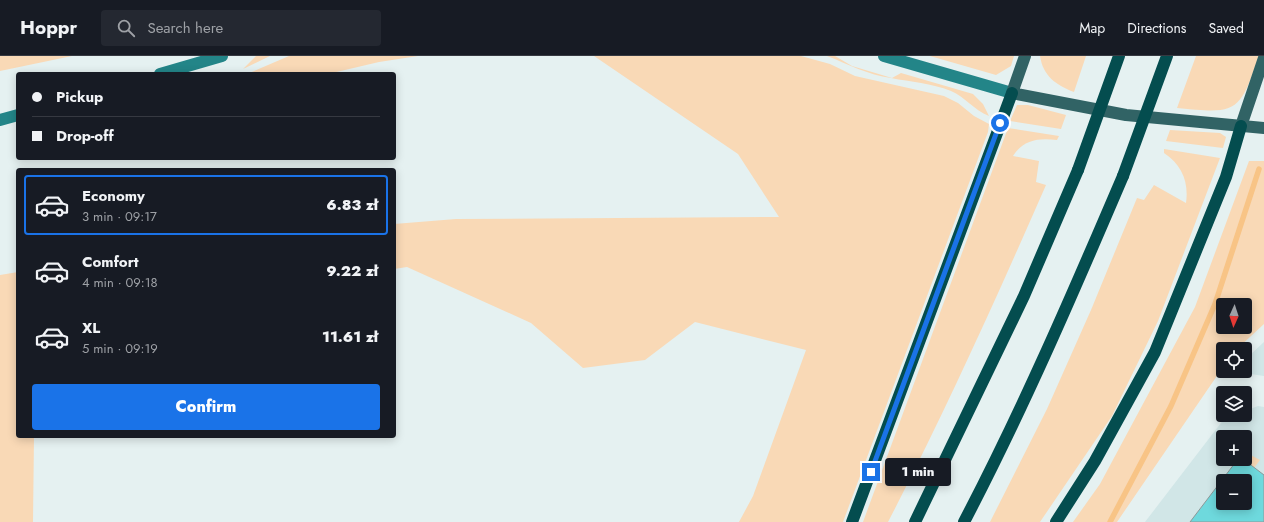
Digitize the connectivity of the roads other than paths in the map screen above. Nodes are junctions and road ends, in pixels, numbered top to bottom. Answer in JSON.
{"nodes":[{"id":1,"x":222,"y":56,"type":"edge"},
{"id":2,"x":884,"y":56,"type":"edge"},
{"id":3,"x":1025,"y":56,"type":"edge"},
{"id":4,"x":1119,"y":56,"type":"edge"},
{"id":5,"x":1167,"y":56,"type":"edge"},
{"id":6,"x":1264,"y":58,"type":"edge"},
{"id":7,"x":167,"y":72,"type":"edge"},
{"id":8,"x":1012,"y":93,"type":"junction"},
{"id":9,"x":16,"y":116,"type":"edge"},
{"id":10,"x":0,"y":120,"type":"edge"},
{"id":11,"x":1241,"y":126,"type":"junction"},
{"id":12,"x":1264,"y":128,"type":"edge"},
{"id":13,"x":852,"y":522,"type":"edge"},
{"id":14,"x":915,"y":522,"type":"edge"},
{"id":15,"x":964,"y":522,"type":"edge"},
{"id":16,"x":1056,"y":522,"type":"edge"}],
"edges":[{"from":1,"to":7,"type":"street"},
{"from":2,"to":8,"type":"street"},
{"from":3,"to":8,"type":"main road"},
{"from":4,"to":14,"type":"highway","bridge":true},
{"from":5,"to":15,"type":"highway","bridge":true},
{"from":6,"to":11,"type":"main road"},
{"from":8,"to":11,"type":"main road"},
{"from":8,"to":13,"type":"highway"},
{"from":9,"to":10,"type":"street"},
{"from":11,"to":12,"type":"main road"},
{"from":11,"to":16,"type":"highway"}]}
